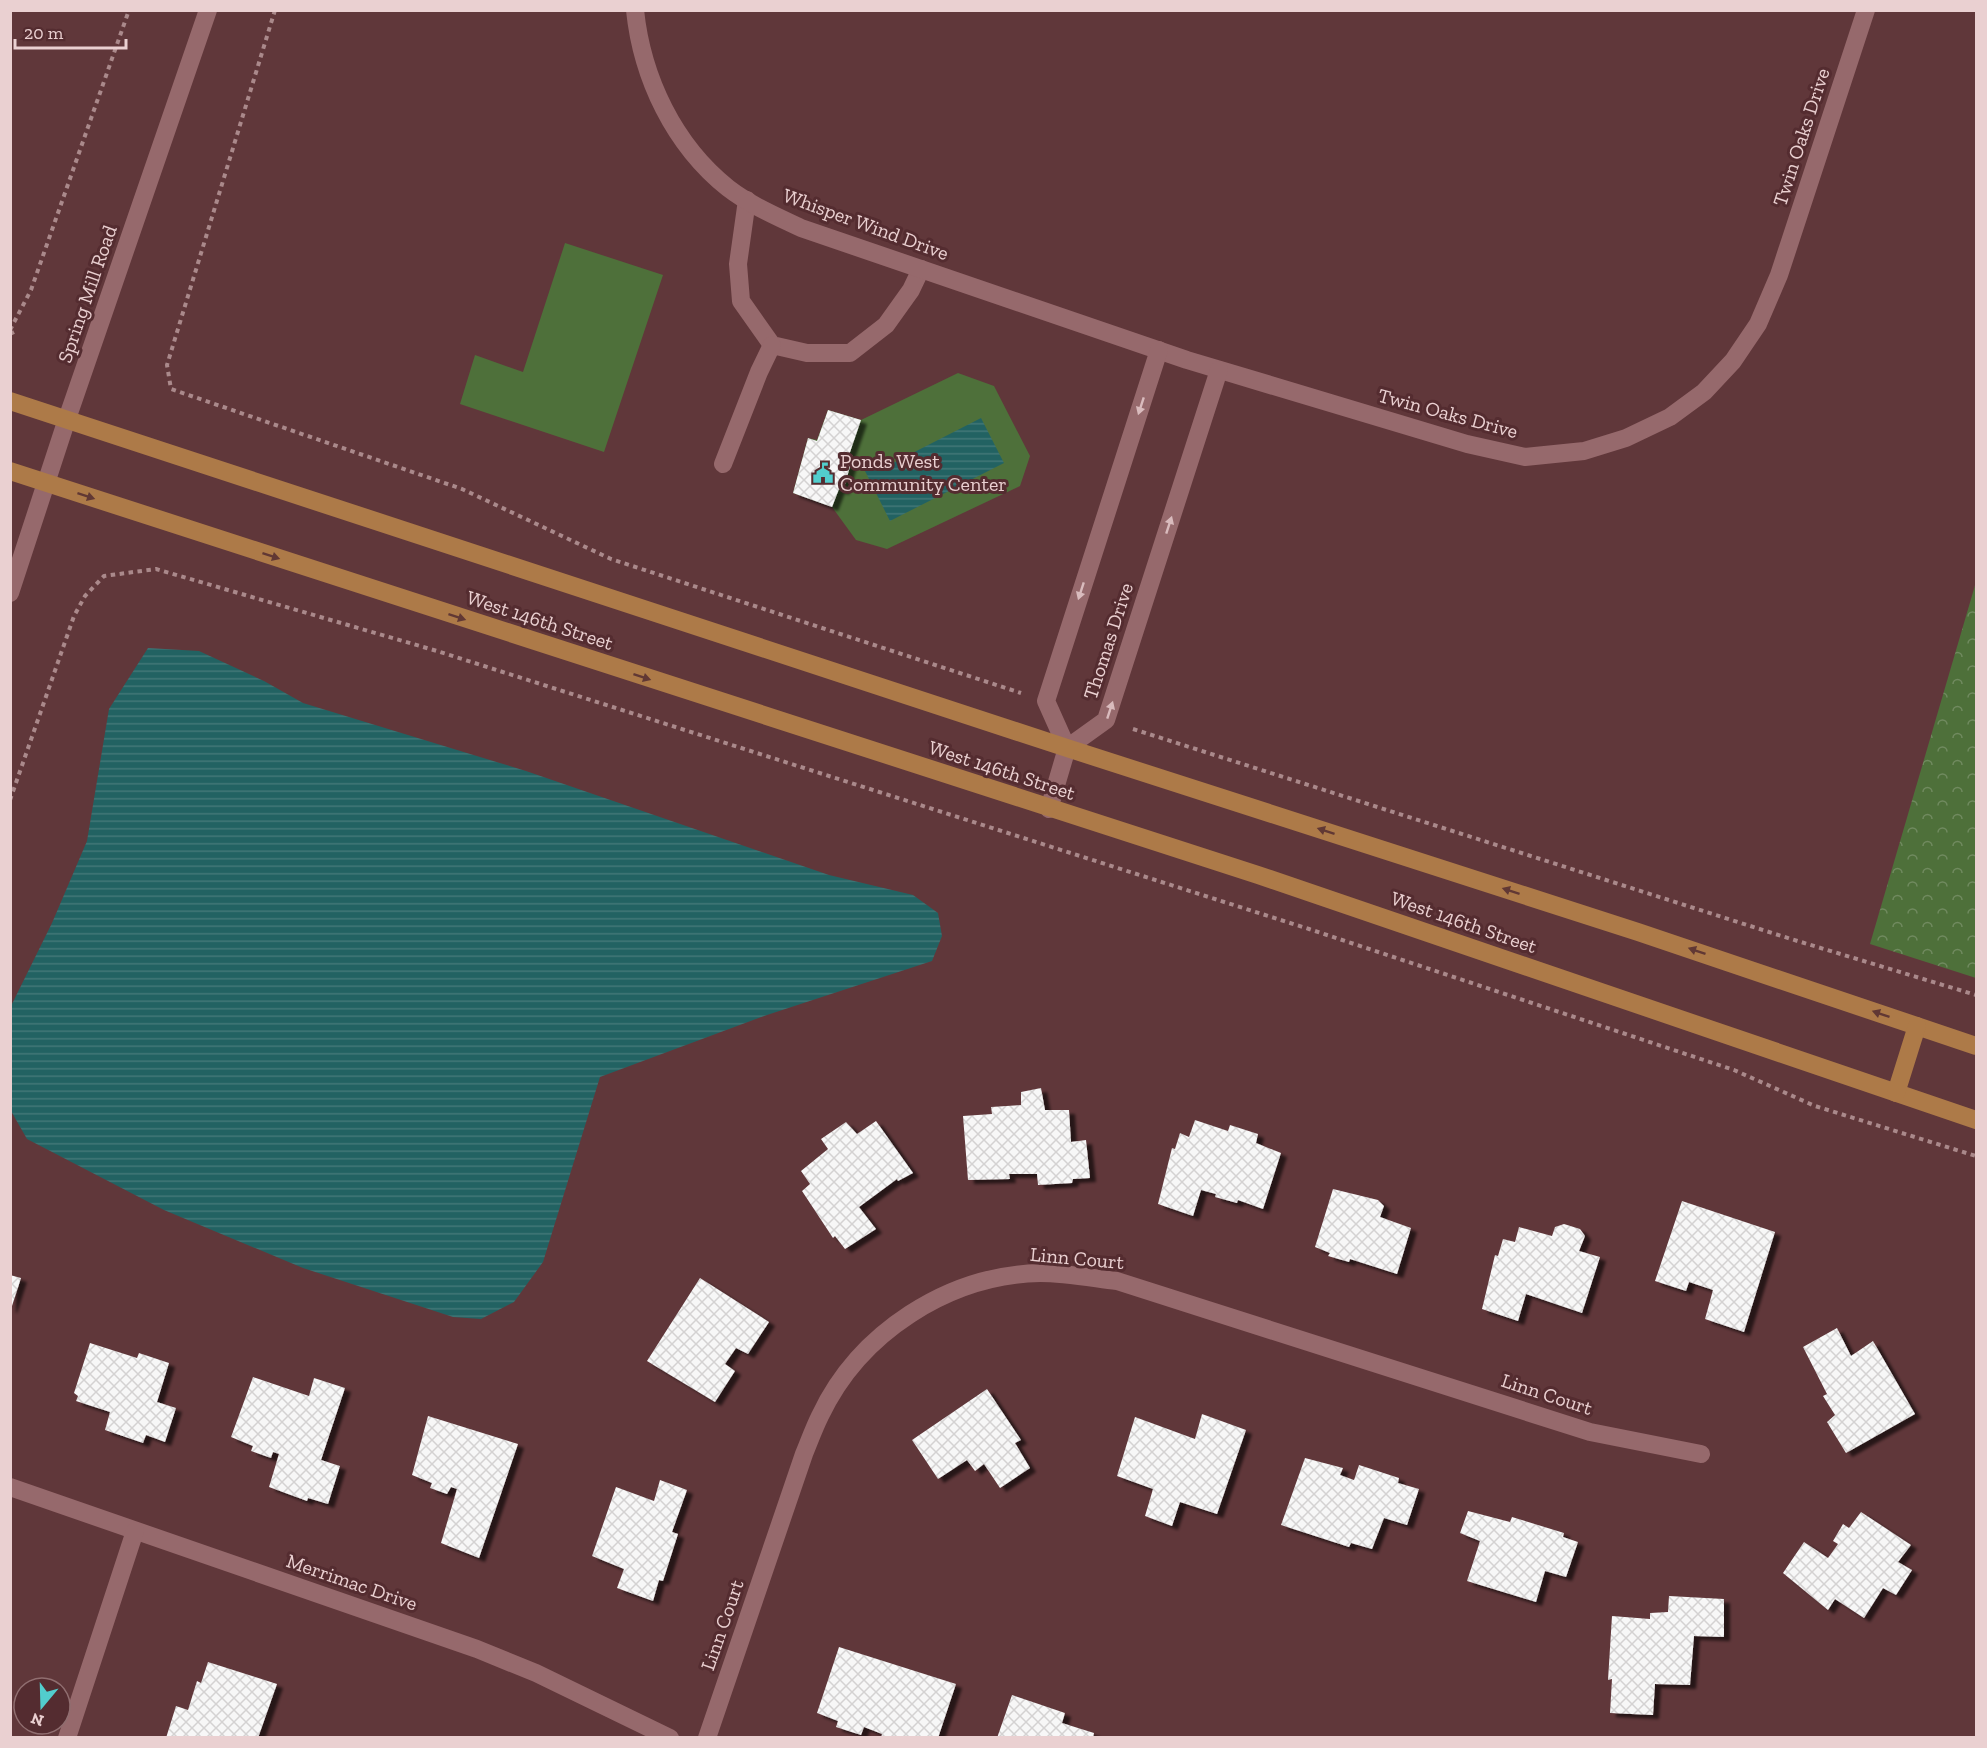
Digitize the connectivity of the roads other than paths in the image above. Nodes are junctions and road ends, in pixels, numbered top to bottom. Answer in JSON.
{"nodes":[{"id":1,"x":208,"y":10,"type":"edge"},
{"id":2,"x":635,"y":10,"type":"edge"},
{"id":3,"x":1866,"y":10,"type":"edge"},
{"id":4,"x":747,"y":200,"type":"junction"},
{"id":5,"x":921,"y":269,"type":"junction"},
{"id":6,"x":772,"y":345,"type":"junction"},
{"id":7,"x":1159,"y":350,"type":"junction"},
{"id":8,"x":1187,"y":360,"type":"joint"},
{"id":9,"x":1219,"y":370,"type":"junction"},
{"id":10,"x":10,"y":401,"type":"edge"},
{"id":11,"x":67,"y":419,"type":"junction"},
{"id":12,"x":723,"y":464,"type":"dead end"},
{"id":13,"x":10,"y":471,"type":"edge"},
{"id":14,"x":47,"y":483,"type":"junction"},
{"id":15,"x":10,"y":593,"type":"edge"},
{"id":16,"x":1067,"y":748,"type":"junction"},
{"id":17,"x":1049,"y":809,"type":"junction"},
{"id":18,"x":1917,"y":1026,"type":"junction"},
{"id":19,"x":1977,"y":1046,"type":"edge"},
{"id":20,"x":1896,"y":1093,"type":"junction"},
{"id":21,"x":1977,"y":1120,"type":"edge"},
{"id":22,"x":1701,"y":1454,"type":"dead end"},
{"id":23,"x":10,"y":1487,"type":"edge"},
{"id":24,"x":135,"y":1531,"type":"junction"},
{"id":25,"x":67,"y":1737,"type":"edge"},
{"id":26,"x":670,"y":1737,"type":"edge"},
{"id":27,"x":707,"y":1737,"type":"edge"}],
"edges":[{"from":1,"to":11,"type":"street","name":"Spring Mill Road"},
{"from":2,"to":4,"type":"street","name":"Whisper Wind Drive"},
{"from":3,"to":9,"type":"street","name":"Twin Oaks Drive"},
{"from":4,"to":5,"type":"street","name":"Whisper Wind Drive"},
{"from":4,"to":6,"type":"street"},
{"from":5,"to":6,"type":"street"},
{"from":5,"to":7,"type":"street","name":"Whisper Wind Drive"},
{"from":6,"to":12,"type":"street"},
{"from":7,"to":8,"type":"street","name":"Whisper Wind Drive"},
{"from":7,"to":16,"type":"street","name":"Thomas Drive","one_way":true},
{"from":8,"to":9,"type":"street","name":"Twin Oaks Drive"},
{"from":16,"to":9,"type":"street","name":"Thomas Drive","one_way":true},
{"from":10,"to":11,"type":"main road","name":"West 146th Street"},
{"from":11,"to":14,"type":"street","name":"Spring Mill Road"},
{"from":11,"to":16,"type":"main road","name":"West 146th Street"},
{"from":13,"to":14,"type":"main road","name":"West 146th Street"},
{"from":14,"to":15,"type":"street","name":"Spring Mill Road"},
{"from":14,"to":17,"type":"main road","name":"West 146th Street","one_way":true},
{"from":16,"to":17,"type":"street"},
{"from":18,"to":16,"type":"main road","name":"West 146th Street","one_way":true},
{"from":17,"to":20,"type":"main road","name":"West 146th Street"},
{"from":18,"to":19,"type":"main road","name":"West 146th Street"},
{"from":18,"to":20,"type":"main road"},
{"from":20,"to":21,"type":"main road","name":"West 146th Street"},
{"from":22,"to":27,"type":"street","name":"Linn Court"},
{"from":23,"to":24,"type":"street","name":"Merrimac Drive"},
{"from":24,"to":25,"type":"street"},
{"from":24,"to":26,"type":"street","name":"Merrimac Drive"}]}
